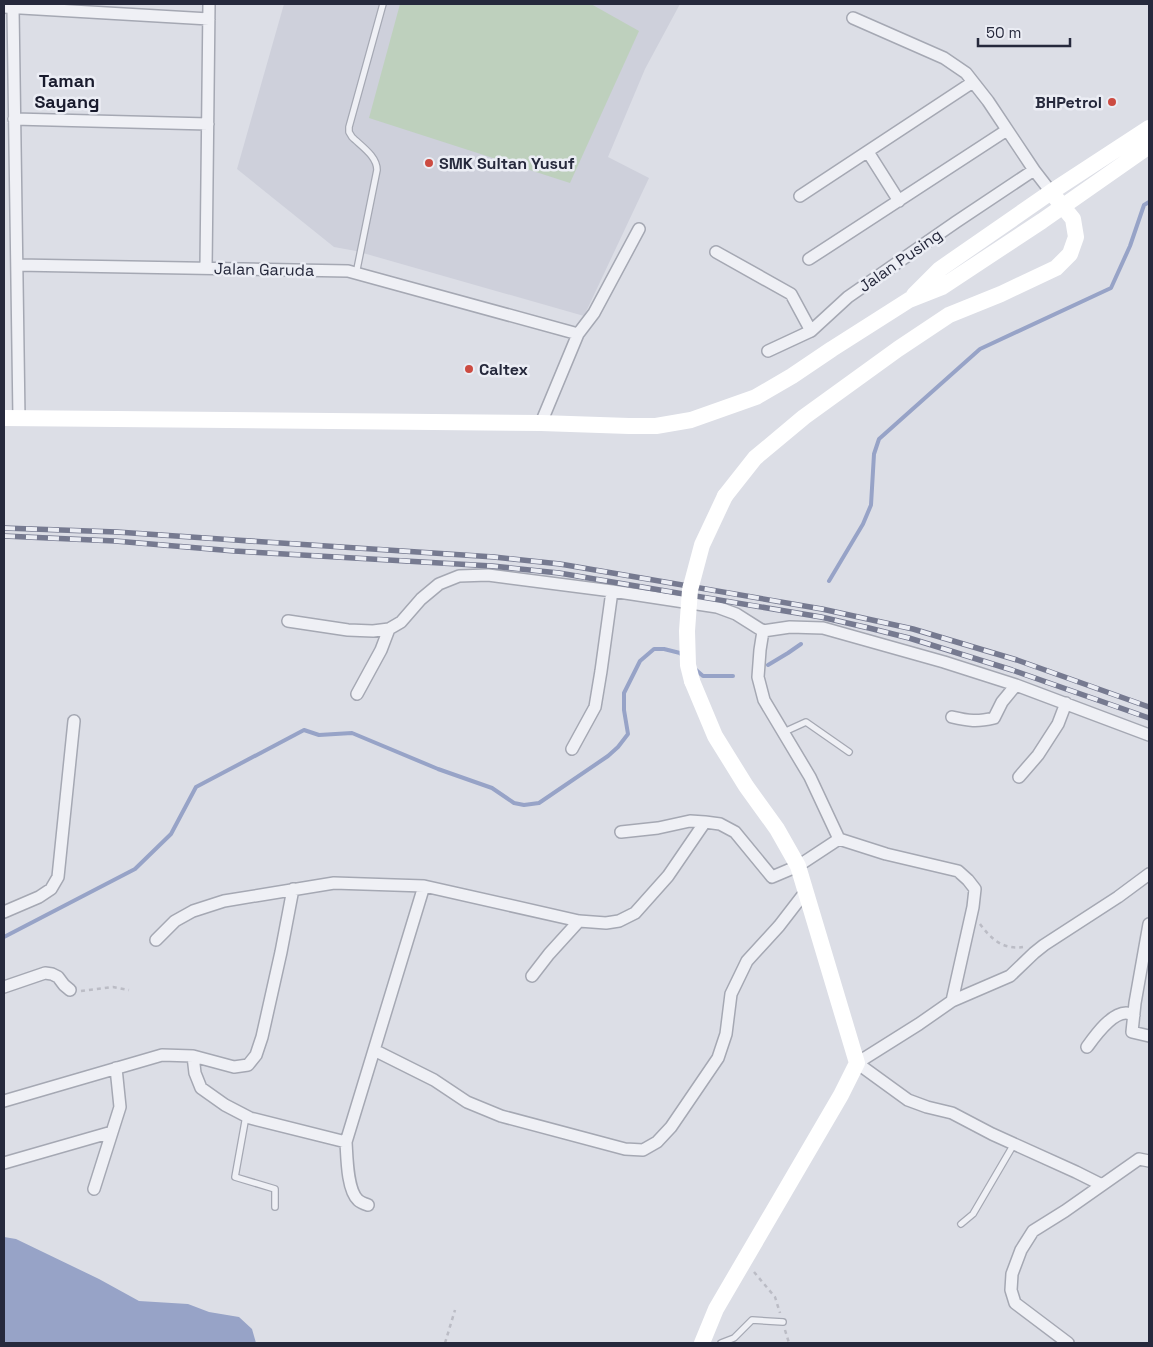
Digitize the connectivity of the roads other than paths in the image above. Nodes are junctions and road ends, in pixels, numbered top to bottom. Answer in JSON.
{"nodes":[{"id":1,"x":209,"y":4,"type":"edge"},
{"id":2,"x":383,"y":4,"type":"edge"},
{"id":3,"x":8,"y":7,"type":"edge"},
{"id":4,"x":56,"y":7,"type":"edge"},
{"id":5,"x":853,"y":18,"type":"dead end"},
{"id":6,"x":209,"y":19,"type":"junction"},
{"id":7,"x":973,"y":82,"type":"junction"},
{"id":8,"x":14,"y":119,"type":"junction"},
{"id":9,"x":208,"y":124,"type":"junction"},
{"id":10,"x":1149,"y":128,"type":"edge"},
{"id":11,"x":1007,"y":130,"type":"junction"},
{"id":12,"x":1149,"y":146,"type":"edge"},
{"id":13,"x":868,"y":152,"type":"junction"},
{"id":14,"x":1034,"y":170,"type":"junction"},
{"id":15,"x":10,"y":187,"type":"edge"},
{"id":16,"x":1051,"y":192,"type":"junction"},
{"id":17,"x":800,"y":196,"type":"dead end"},
{"id":18,"x":899,"y":201,"type":"junction"},
{"id":19,"x":1062,"y":206,"type":"junction"},
{"id":20,"x":639,"y":229,"type":"dead end"},
{"id":21,"x":716,"y":252,"type":"dead end"},
{"id":22,"x":809,"y":259,"type":"dead end"},
{"id":23,"x":17,"y":265,"type":"junction"},
{"id":24,"x":206,"y":268,"type":"junction"},
{"id":25,"x":356,"y":274,"type":"junction"},
{"id":26,"x":909,"y":300,"type":"junction"},
{"id":27,"x":811,"y":331,"type":"junction"},
{"id":28,"x":578,"y":334,"type":"junction"},
{"id":29,"x":768,"y":351,"type":"dead end"},
{"id":30,"x":12,"y":418,"type":"edge"},
{"id":31,"x":541,"y":423,"type":"junction"},
{"id":32,"x":612,"y":591,"type":"junction"},
{"id":33,"x":288,"y":621,"type":"dead end"},
{"id":34,"x":390,"y":629,"type":"junction"},
{"id":35,"x":763,"y":631,"type":"junction"},
{"id":36,"x":1016,"y":685,"type":"junction"},
{"id":37,"x":357,"y":694,"type":"dead end"},
{"id":38,"x":1066,"y":703,"type":"junction"},
{"id":39,"x":952,"y":717,"type":"dead end"},
{"id":40,"x":74,"y":721,"type":"dead end"},
{"id":41,"x":784,"y":732,"type":"junction"},
{"id":42,"x":1149,"y":735,"type":"edge"},
{"id":43,"x":572,"y":749,"type":"dead end"},
{"id":44,"x":849,"y":752,"type":"dead end"},
{"id":45,"x":1019,"y":777,"type":"dead end"},
{"id":46,"x":705,"y":822,"type":"junction"},
{"id":47,"x":621,"y":832,"type":"dead end"},
{"id":48,"x":839,"y":839,"type":"junction"},
{"id":49,"x":798,"y":866,"type":"junction"},
{"id":50,"x":1149,"y":874,"type":"edge"},
{"id":51,"x":424,"y":886,"type":"junction"},
{"id":52,"x":293,"y":889,"type":"junction"},
{"id":53,"x":806,"y":891,"type":"junction"},
{"id":54,"x":4,"y":912,"type":"edge"},
{"id":55,"x":579,"y":921,"type":"junction"},
{"id":56,"x":1149,"y":924,"type":"edge"},
{"id":57,"x":156,"y":940,"type":"dead end"},
{"id":58,"x":532,"y":976,"type":"dead end"},
{"id":59,"x":4,"y":987,"type":"edge"},
{"id":60,"x":70,"y":990,"type":"road end"},
{"id":61,"x":952,"y":1001,"type":"junction"},
{"id":62,"x":1134,"y":1015,"type":"junction"},
{"id":63,"x":1149,"y":1036,"type":"edge"},
{"id":64,"x":1087,"y":1047,"type":"dead end"},
{"id":65,"x":374,"y":1050,"type":"junction"},
{"id":66,"x":193,"y":1056,"type":"junction"},
{"id":67,"x":857,"y":1063,"type":"junction"},
{"id":68,"x":116,"y":1068,"type":"junction"},
{"id":69,"x":4,"y":1101,"type":"edge"},
{"id":70,"x":246,"y":1116,"type":"junction"},
{"id":71,"x":112,"y":1132,"type":"junction"},
{"id":72,"x":346,"y":1142,"type":"junction"},
{"id":73,"x":1014,"y":1144,"type":"junction"},
{"id":74,"x":1149,"y":1161,"type":"edge"},
{"id":75,"x":4,"y":1162,"type":"edge"},
{"id":76,"x":1102,"y":1185,"type":"junction"},
{"id":77,"x":94,"y":1189,"type":"dead end"},
{"id":78,"x":368,"y":1205,"type":"dead end"},
{"id":79,"x":275,"y":1207,"type":"dead end"},
{"id":80,"x":961,"y":1224,"type":"dead end"},
{"id":81,"x":783,"y":1322,"type":"road end"},
{"id":82,"x":702,"y":1343,"type":"edge"},
{"id":83,"x":721,"y":1343,"type":"edge"},
{"id":84,"x":1068,"y":1343,"type":"edge"}],
"edges":[{"from":1,"to":6,"type":"street","name":"Jalan Garuda"},
{"from":2,"to":25,"type":"lane"},
{"from":3,"to":4,"type":"street"},
{"from":3,"to":8,"type":"street"},
{"from":4,"to":6,"type":"street"},
{"from":5,"to":7,"type":"street"},
{"from":6,"to":9,"type":"street","name":"Jalan Garuda"},
{"from":7,"to":11,"type":"street"},
{"from":7,"to":13,"type":"street"},
{"from":8,"to":9,"type":"street"},
{"from":8,"to":15,"type":"street"},
{"from":9,"to":24,"type":"street","name":"Jalan Garuda"},
{"from":10,"to":16,"type":"main road"},
{"from":11,"to":14,"type":"street"},
{"from":11,"to":18,"type":"street"},
{"from":12,"to":19,"type":"main road"},
{"from":13,"to":17,"type":"street"},
{"from":13,"to":18,"type":"street"},
{"from":14,"to":16,"type":"street"},
{"from":14,"to":27,"type":"street","name":"Jalan Pusing"},
{"from":15,"to":23,"type":"street"},
{"from":16,"to":19,"type":"main road"},
{"from":16,"to":26,"type":"main road"},
{"from":18,"to":22,"type":"street"},
{"from":19,"to":26,"type":"main road"},
{"from":19,"to":49,"type":"main road","bridge":true},
{"from":20,"to":28,"type":"street"},
{"from":21,"to":27,"type":"street"},
{"from":23,"to":24,"type":"street"},
{"from":23,"to":30,"type":"street"},
{"from":24,"to":25,"type":"street","name":"Jalan Garuda"},
{"from":25,"to":28,"type":"street","name":"Jalan Garuda"},
{"from":26,"to":31,"type":"main road"},
{"from":27,"to":29,"type":"street","name":"Jalan Pusing"},
{"from":28,"to":31,"type":"street"},
{"from":30,"to":31,"type":"main road"},
{"from":32,"to":34,"type":"street"},
{"from":32,"to":35,"type":"street"},
{"from":32,"to":43,"type":"street"},
{"from":33,"to":34,"type":"street"},
{"from":34,"to":37,"type":"street"},
{"from":35,"to":36,"type":"street"},
{"from":35,"to":41,"type":"street"},
{"from":36,"to":38,"type":"street"},
{"from":36,"to":39,"type":"street"},
{"from":38,"to":42,"type":"street"},
{"from":38,"to":45,"type":"street"},
{"from":40,"to":54,"type":"street"},
{"from":41,"to":44,"type":"lane"},
{"from":41,"to":48,"type":"street"},
{"from":46,"to":47,"type":"street"},
{"from":46,"to":49,"type":"street"},
{"from":46,"to":55,"type":"street"},
{"from":48,"to":49,"type":"street"},
{"from":48,"to":61,"type":"street"},
{"from":49,"to":53,"type":"main road"},
{"from":50,"to":61,"type":"street"},
{"from":51,"to":52,"type":"street"},
{"from":51,"to":55,"type":"street"},
{"from":51,"to":65,"type":"street"},
{"from":52,"to":57,"type":"street"},
{"from":52,"to":66,"type":"street"},
{"from":53,"to":65,"type":"street"},
{"from":53,"to":67,"type":"main road"},
{"from":55,"to":58,"type":"street"},
{"from":56,"to":62,"type":"street"},
{"from":59,"to":60,"type":"street"},
{"from":61,"to":67,"type":"street"},
{"from":62,"to":63,"type":"street"},
{"from":62,"to":64,"type":"street"},
{"from":65,"to":72,"type":"street"},
{"from":66,"to":68,"type":"street"},
{"from":66,"to":70,"type":"street"},
{"from":67,"to":73,"type":"street"},
{"from":67,"to":82,"type":"main road"},
{"from":68,"to":69,"type":"street"},
{"from":68,"to":71,"type":"street"},
{"from":70,"to":72,"type":"street"},
{"from":70,"to":79,"type":"lane"},
{"from":71,"to":75,"type":"street"},
{"from":71,"to":77,"type":"street"},
{"from":72,"to":78,"type":"street"},
{"from":73,"to":76,"type":"street"},
{"from":73,"to":80,"type":"lane"},
{"from":74,"to":76,"type":"street"},
{"from":76,"to":84,"type":"street"},
{"from":81,"to":83,"type":"lane"}]}
